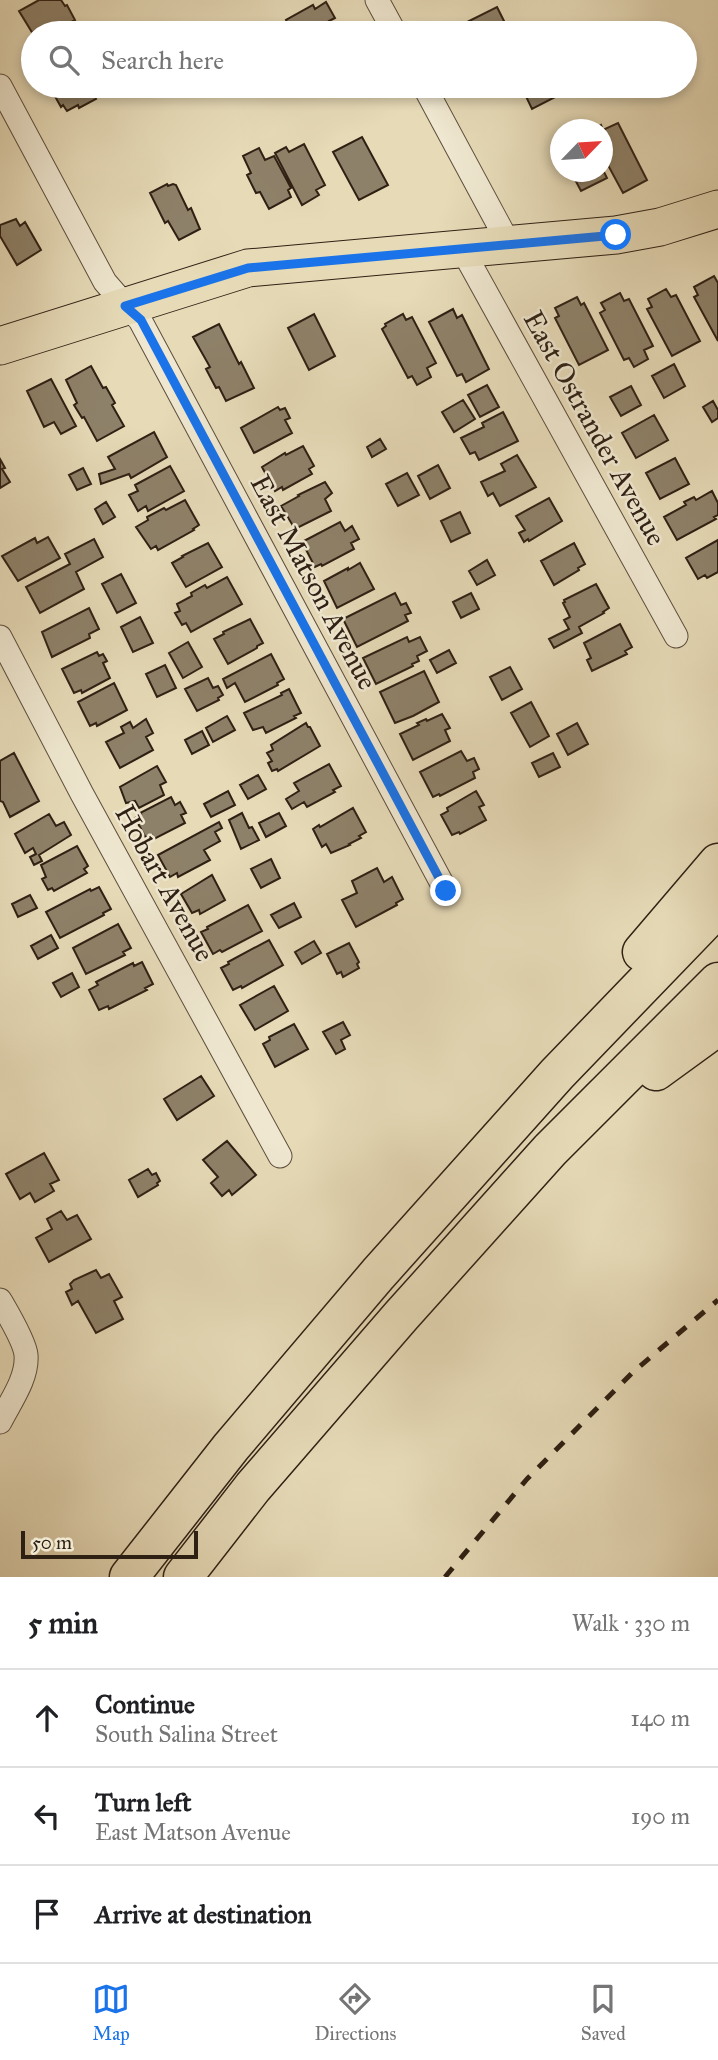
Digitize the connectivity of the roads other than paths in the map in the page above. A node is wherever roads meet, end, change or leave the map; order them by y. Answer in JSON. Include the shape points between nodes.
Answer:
{"nodes":[{"id":1,"x":377,"y":0,"type":"edge"},
{"id":2,"x":388,"y":21,"type":"edge"},
{"id":3,"x":0,"y":86,"type":"edge"},
{"id":4,"x":430,"y":98,"type":"edge"},
{"id":5,"x":718,"y":209,"type":"edge"},
{"id":6,"x":509,"y":244,"type":"junction"},
{"id":7,"x":462,"y":249,"type":"junction"},
{"id":8,"x":125,"y":306,"type":"junction"},
{"id":9,"x":0,"y":346,"type":"edge"},
{"id":10,"x":676,"y":636,"type":"dead end"},
{"id":11,"x":0,"y":637,"type":"edge"},
{"id":12,"x":718,"y":863,"type":"edge"},
{"id":13,"x":446,"y":891,"type":"dead end"},
{"id":14,"x":718,"y":907,"type":"edge"},
{"id":15,"x":718,"y":982,"type":"edge"},
{"id":16,"x":718,"y":1026,"type":"edge"},
{"id":17,"x":557,"y":1074,"type":"junction"},
{"id":18,"x":550,"y":1150,"type":"junction"},
{"id":19,"x":280,"y":1156,"type":"dead end"},
{"id":20,"x":0,"y":1300,"type":"edge"},
{"id":21,"x":0,"y":1422,"type":"edge"},
{"id":22,"x":129,"y":1577,"type":"edge"},
{"id":23,"x":183,"y":1577,"type":"edge"}],
"edges":[{"from":1,"to":2,"type":"street"},
{"from":3,"to":8,"type":"street","name":"East Matson Avenue","via":[[105,282]]},
{"from":4,"to":6,"type":"street"},
{"from":5,"to":6,"type":"main road","via":[[616,235]]},
{"from":6,"to":7,"type":"main road"},
{"from":7,"to":8,"type":"main road","via":[[248,268]]},
{"from":7,"to":10,"type":"street","name":"East Ostrander Avenue"},
{"from":8,"to":9,"type":"main road"},
{"from":8,"to":13,"type":"street","name":"East Matson Avenue","via":[[141,320]]},
{"from":11,"to":19,"type":"street","name":"Hobart Avenue"},
{"from":12,"to":17,"type":"highway","via":[[632,963]]},
{"from":14,"to":17,"type":"highway"},
{"from":15,"to":18,"type":"highway"},
{"from":16,"to":18,"type":"highway"},
{"from":17,"to":22,"type":"highway","via":[[240,1436]]},
{"from":18,"to":23,"type":"highway","via":[[253,1487]]},
{"from":20,"to":21,"type":"street","via":[[26,1354],[22,1376]]}]}
